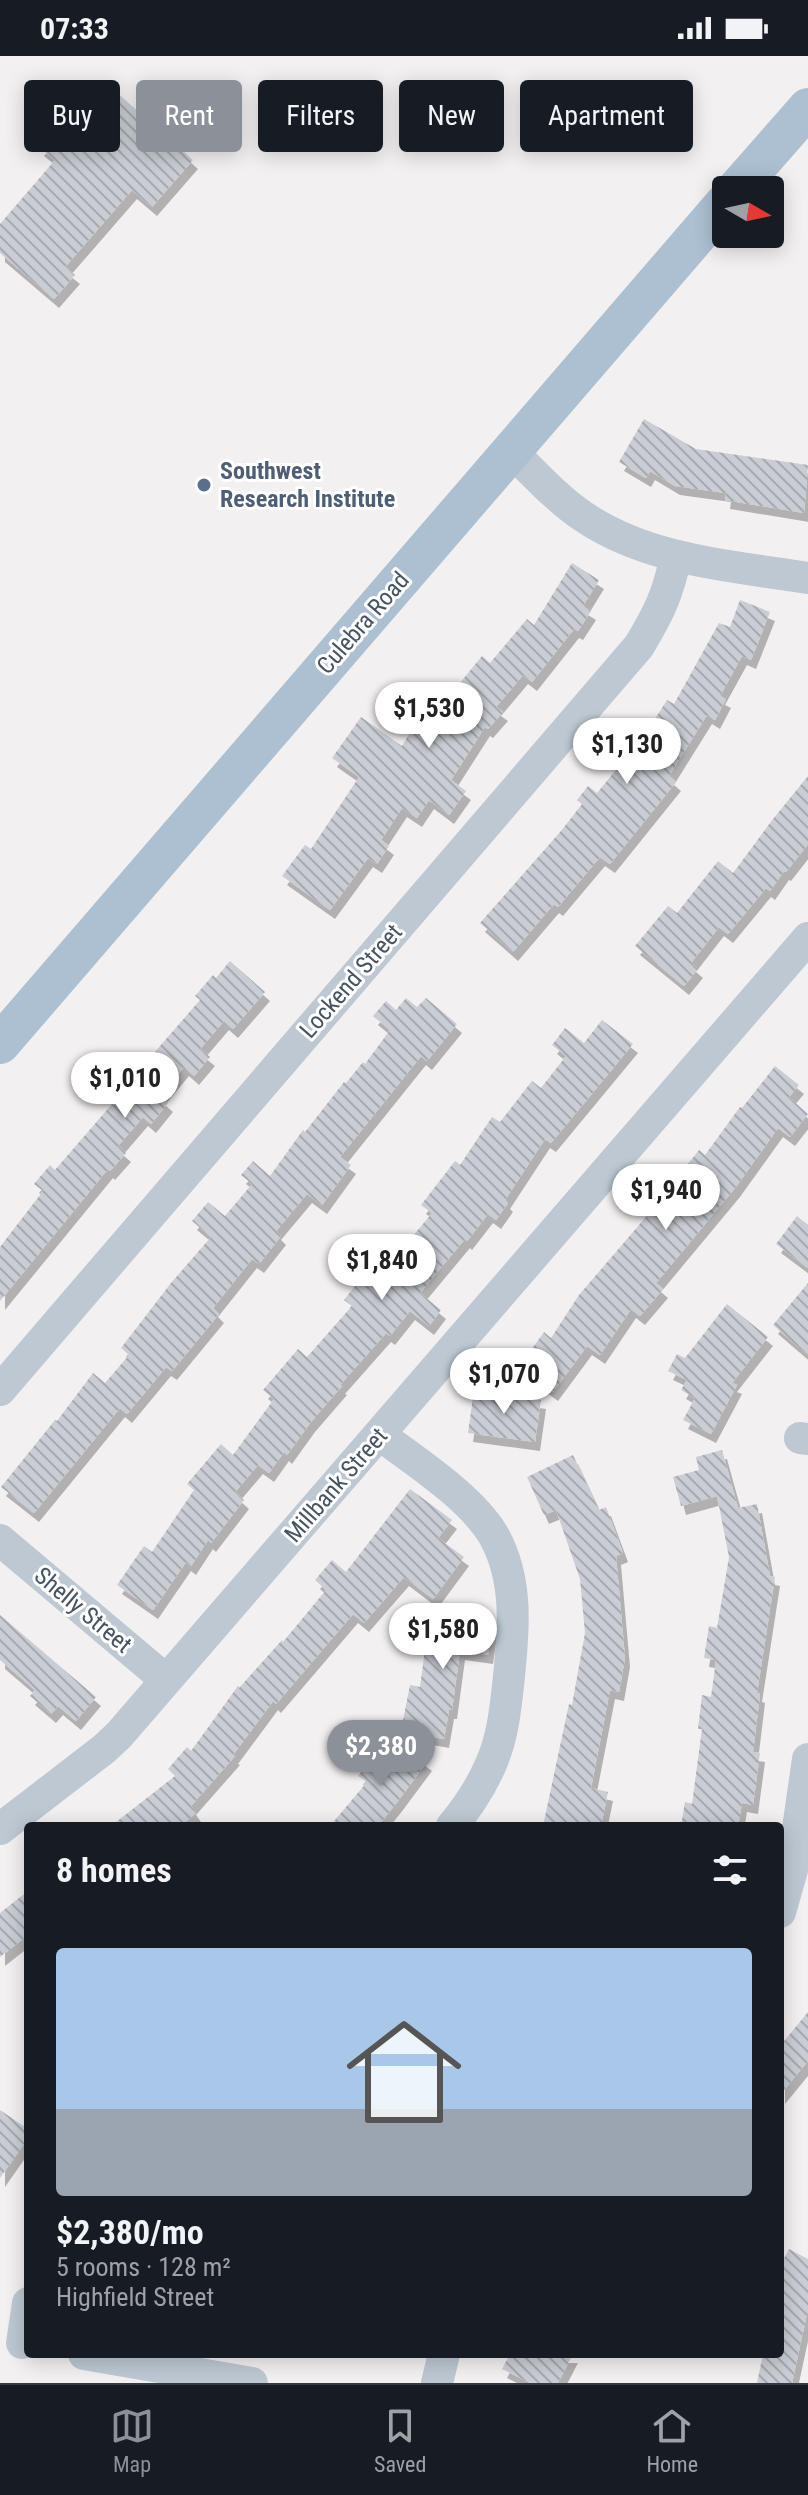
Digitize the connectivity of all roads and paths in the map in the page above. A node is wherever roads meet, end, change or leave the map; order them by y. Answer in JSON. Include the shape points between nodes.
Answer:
{"nodes":[{"id":1,"x":808,"y":108,"type":"edge"},
{"id":2,"x":748,"y":176,"type":"edge"},
{"id":3,"x":712,"y":218,"type":"edge"},
{"id":4,"x":511,"y":451,"type":"junction"},
{"id":5,"x":676,"y":556,"type":"junction"},
{"id":6,"x":808,"y":578,"type":"edge"},
{"id":7,"x":808,"y":938,"type":"edge"},
{"id":8,"x":0,"y":1044,"type":"edge"},
{"id":9,"x":0,"y":1390,"type":"edge"},
{"id":10,"x":380,"y":1435,"type":"junction"},
{"id":11,"x":0,"y":1540,"type":"edge"},
{"id":12,"x":166,"y":1680,"type":"junction"},
{"id":13,"x":808,"y":1759,"type":"edge"},
{"id":14,"x":455,"y":1822,"type":"edge"},
{"id":15,"x":0,"y":1829,"type":"edge"},
{"id":16,"x":784,"y":1898,"type":"edge"},
{"id":17,"x":24,"y":2317,"type":"edge"},
{"id":18,"x":17,"y":2342,"type":"edge"},
{"id":19,"x":107,"y":2358,"type":"edge"},
{"id":20,"x":443,"y":2358,"type":"edge"},
{"id":21,"x":252,"y":2383,"type":"edge"},
{"id":22,"x":437,"y":2383,"type":"edge"}],
"edges":[{"from":1,"to":2,"type":"main road"},
{"from":3,"to":4,"type":"main road","name":"Culebra Road"},
{"from":4,"to":5,"type":"street","via":[[585,517]]},
{"from":4,"to":8,"type":"main road","name":"Culebra Road"},
{"from":5,"to":6,"type":"street"},
{"from":5,"to":9,"type":"street","name":"Lockend Street","via":[[661,611],[639,646]]},
{"from":7,"to":10,"type":"street","name":"Millbank Street"},
{"from":10,"to":12,"type":"street","name":"Millbank Street"},
{"from":10,"to":14,"type":"street","via":[[460,1496],[493,1536],[512,1591],[514,1626],[499,1744]]},
{"from":11,"to":12,"type":"street","name":"Shelly Street"},
{"from":12,"to":15,"type":"street","name":"Millbank Street","via":[[104,1749]]},
{"from":13,"to":16,"type":"street"},
{"from":17,"to":18,"type":"street"},
{"from":19,"to":21,"type":"street"},
{"from":20,"to":22,"type":"street"}]}
